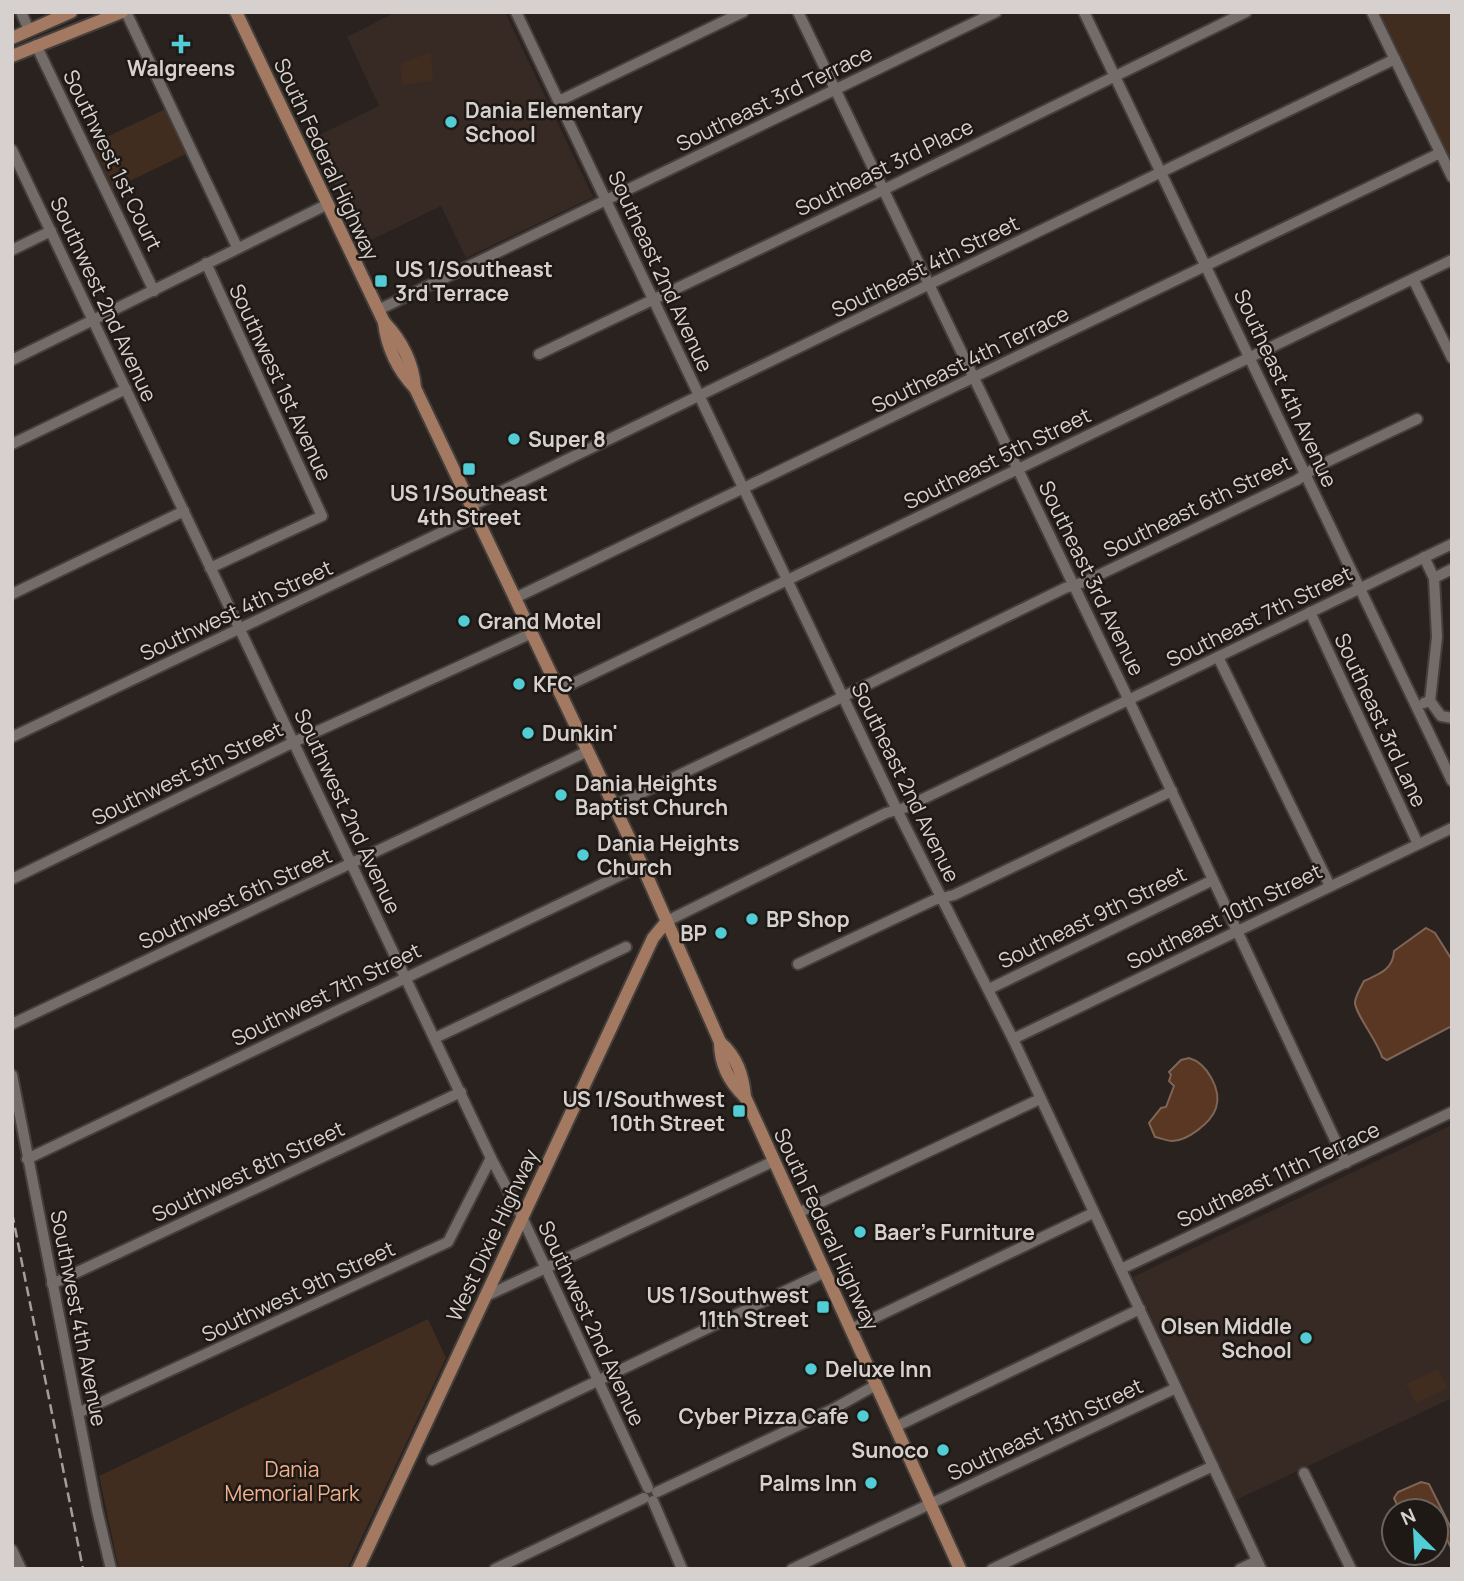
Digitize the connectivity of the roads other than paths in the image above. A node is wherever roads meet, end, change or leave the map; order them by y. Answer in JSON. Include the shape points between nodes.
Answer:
{"nodes":[{"id":1,"x":21,"y":12,"type":"edge"},
{"id":2,"x":71,"y":12,"type":"edge"},
{"id":3,"x":124,"y":12,"type":"edge"},
{"id":4,"x":236,"y":12,"type":"edge"},
{"id":5,"x":516,"y":12,"type":"edge"},
{"id":6,"x":743,"y":12,"type":"edge"},
{"id":7,"x":798,"y":12,"type":"edge"},
{"id":8,"x":996,"y":12,"type":"edge"},
{"id":9,"x":1084,"y":12,"type":"edge"},
{"id":10,"x":1246,"y":12,"type":"edge"},
{"id":11,"x":1372,"y":12,"type":"edge"},
{"id":12,"x":29,"y":30,"type":"junction"},
{"id":13,"x":12,"y":38,"type":"edge"},
{"id":14,"x":36,"y":46,"type":"junction"},
{"id":15,"x":12,"y":56,"type":"edge"},
{"id":16,"x":1395,"y":59,"type":"junction"},
{"id":17,"x":1114,"y":76,"type":"junction"},
{"id":18,"x":834,"y":90,"type":"junction"},
{"id":19,"x":559,"y":101,"type":"junction"},
{"id":20,"x":12,"y":150,"type":"edge"},
{"id":21,"x":1440,"y":153,"type":"junction"},
{"id":22,"x":1160,"y":173,"type":"junction"},
{"id":23,"x":1452,"y":177,"type":"edge"},
{"id":24,"x":883,"y":190,"type":"junction"},
{"id":25,"x":606,"y":201,"type":"junction"},
{"id":26,"x":328,"y":205,"type":"junction"},
{"id":27,"x":51,"y":231,"type":"junction"},
{"id":28,"x":237,"y":247,"type":"junction"},
{"id":29,"x":12,"y":250,"type":"edge"},
{"id":30,"x":1452,"y":260,"type":"edge"},
{"id":31,"x":206,"y":263,"type":"junction"},
{"id":32,"x":1207,"y":266,"type":"junction"},
{"id":33,"x":1413,"y":279,"type":"junction"},
{"id":34,"x":930,"y":285,"type":"junction"},
{"id":35,"x":154,"y":291,"type":"junction"},
{"id":36,"x":653,"y":298,"type":"junction"},
{"id":37,"x":381,"y":316,"type":"junction"},
{"id":38,"x":94,"y":321,"type":"junction"},
{"id":39,"x":538,"y":354,"type":"dead end"},
{"id":40,"x":1452,"y":358,"type":"edge"},
{"id":41,"x":1250,"y":359,"type":"junction"},
{"id":42,"x":12,"y":360,"type":"edge"},
{"id":43,"x":975,"y":378,"type":"junction"},
{"id":44,"x":126,"y":389,"type":"junction"},
{"id":45,"x":699,"y":396,"type":"junction"},
{"id":46,"x":1417,"y":419,"type":"dead end"},
{"id":47,"x":12,"y":444,"type":"edge"},
{"id":48,"x":1017,"y":469,"type":"junction"},
{"id":49,"x":1305,"y":474,"type":"junction"},
{"id":50,"x":743,"y":489,"type":"junction"},
{"id":51,"x":184,"y":511,"type":"junction"},
{"id":52,"x":473,"y":511,"type":"junction"},
{"id":53,"x":1452,"y":544,"type":"edge"},
{"id":54,"x":1424,"y":557,"type":"junction"},
{"id":55,"x":210,"y":568,"type":"junction"},
{"id":56,"x":1452,"y":569,"type":"edge"},
{"id":57,"x":1434,"y":578,"type":"junction"},
{"id":58,"x":787,"y":580,"type":"junction"},
{"id":59,"x":1073,"y":586,"type":"junction"},
{"id":60,"x":1360,"y":588,"type":"junction"},
{"id":61,"x":12,"y":594,"type":"edge"},
{"id":62,"x":515,"y":598,"type":"junction"},
{"id":63,"x":1310,"y":612,"type":"junction"},
{"id":64,"x":240,"y":630,"type":"junction"},
{"id":65,"x":531,"y":633,"type":"junction"},
{"id":66,"x":1219,"y":657,"type":"junction"},
{"id":67,"x":559,"y":690,"type":"junction"},
{"id":68,"x":843,"y":696,"type":"junction"},
{"id":69,"x":1129,"y":700,"type":"junction"},
{"id":70,"x":1430,"y":701,"type":"junction"},
{"id":71,"x":1416,"y":707,"type":"junction"},
{"id":72,"x":1452,"y":718,"type":"edge"},
{"id":73,"x":12,"y":737,"type":"edge"},
{"id":74,"x":294,"y":742,"type":"junction"},
{"id":75,"x":587,"y":751,"type":"junction"},
{"id":76,"x":1452,"y":781,"type":"edge"},
{"id":77,"x":1171,"y":791,"type":"junction"},
{"id":78,"x":614,"y":806,"type":"junction"},
{"id":79,"x":897,"y":810,"type":"junction"},
{"id":80,"x":1452,"y":828,"type":"edge"},
{"id":81,"x":1418,"y":844,"type":"junction"},
{"id":82,"x":351,"y":864,"type":"junction"},
{"id":83,"x":642,"y":864,"type":"junction"},
{"id":84,"x":12,"y":879,"type":"edge"},
{"id":85,"x":1213,"y":880,"type":"junction"},
{"id":86,"x":1330,"y":886,"type":"junction"},
{"id":87,"x":942,"y":898,"type":"junction"},
{"id":88,"x":667,"y":921,"type":"junction"},
{"id":89,"x":1237,"y":931,"type":"junction"},
{"id":90,"x":626,"y":948,"type":"dead end"},
{"id":91,"x":798,"y":964,"type":"dead end"},
{"id":92,"x":406,"y":978,"type":"junction"},
{"id":93,"x":989,"y":989,"type":"junction"},
{"id":94,"x":12,"y":1024,"type":"edge"},
{"id":95,"x":435,"y":1038,"type":"junction"},
{"id":96,"x":1013,"y":1040,"type":"junction"},
{"id":97,"x":12,"y":1075,"type":"edge"},
{"id":98,"x":461,"y":1092,"type":"junction"},
{"id":99,"x":1040,"y":1099,"type":"junction"},
{"id":100,"x":1452,"y":1112,"type":"edge"},
{"id":101,"x":27,"y":1158,"type":"junction"},
{"id":102,"x":491,"y":1158,"type":"junction"},
{"id":103,"x":774,"y":1161,"type":"junction"},
{"id":104,"x":1346,"y":1163,"type":"junction"},
{"id":105,"x":798,"y":1213,"type":"junction"},
{"id":106,"x":1093,"y":1213,"type":"junction"},
{"id":107,"x":522,"y":1217,"type":"junction"},
{"id":108,"x":546,"y":1269,"type":"junction"},
{"id":109,"x":1121,"y":1269,"type":"junction"},
{"id":110,"x":825,"y":1272,"type":"junction"},
{"id":111,"x":52,"y":1284,"type":"junction"},
{"id":112,"x":484,"y":1297,"type":"junction"},
{"id":113,"x":1140,"y":1309,"type":"junction"},
{"id":114,"x":851,"y":1329,"type":"junction"},
{"id":115,"x":597,"y":1381,"type":"junction"},
{"id":116,"x":876,"y":1385,"type":"junction"},
{"id":117,"x":1176,"y":1388,"type":"junction"},
{"id":118,"x":78,"y":1413,"type":"junction"},
{"id":119,"x":895,"y":1427,"type":"junction"},
{"id":120,"x":432,"y":1460,"type":"dead end"},
{"id":121,"x":1213,"y":1466,"type":"junction"},
{"id":122,"x":1304,"y":1473,"type":"dead end"},
{"id":123,"x":650,"y":1495,"type":"junction"},
{"id":124,"x":931,"y":1504,"type":"junction"},
{"id":125,"x":12,"y":1550,"type":"edge"},
{"id":126,"x":1259,"y":1565,"type":"edge"},
{"id":127,"x":18,"y":1567,"type":"edge"},
{"id":128,"x":111,"y":1569,"type":"edge"},
{"id":129,"x":358,"y":1569,"type":"edge"},
{"id":130,"x":495,"y":1569,"type":"edge"},
{"id":131,"x":682,"y":1569,"type":"edge"},
{"id":132,"x":792,"y":1569,"type":"edge"},
{"id":133,"x":960,"y":1569,"type":"edge"},
{"id":134,"x":992,"y":1569,"type":"edge"},
{"id":135,"x":1240,"y":1569,"type":"edge"},
{"id":136,"x":1351,"y":1569,"type":"edge"}],
"edges":[{"from":1,"to":12,"type":"street"},
{"from":2,"to":12,"type":"main road"},
{"from":3,"to":14,"type":"main road"},
{"from":3,"to":28,"type":"street"},
{"from":4,"to":26,"type":"main road","name":"South Federal Highway"},
{"from":5,"to":19,"type":"street","name":"Southeast 2nd Avenue"},
{"from":6,"to":19,"type":"street"},
{"from":7,"to":18,"type":"street","name":"Southeast 3rd Avenue"},
{"from":8,"to":18,"type":"street","name":"Southeast 3rd Terrace"},
{"from":9,"to":17,"type":"street","name":"Southeast 4th Avenue"},
{"from":10,"to":17,"type":"street","name":"Southeast 3rd Place"},
{"from":11,"to":16,"type":"street"},
{"from":12,"to":13,"type":"main road"},
{"from":14,"to":15,"type":"main road"},
{"from":14,"to":35,"type":"street","name":"Southwest 1st Court"},
{"from":16,"to":21,"type":"street"},
{"from":16,"to":22,"type":"street","name":"Southeast 4th Street"},
{"from":17,"to":22,"type":"street","name":"Southeast 4th Avenue"},
{"from":17,"to":24,"type":"street","name":"Southeast 3rd Place"},
{"from":18,"to":24,"type":"street","name":"Southeast 3rd Avenue"},
{"from":18,"to":25,"type":"street","name":"Southeast 3rd Terrace"},
{"from":19,"to":25,"type":"street","name":"Southeast 2nd Avenue"},
{"from":20,"to":27,"type":"street","name":"Southwest 2nd Avenue"},
{"from":21,"to":23,"type":"street"},
{"from":21,"to":32,"type":"street","name":"Southeast 4th Terrace"},
{"from":22,"to":32,"type":"street","name":"Southeast 4th Avenue"},
{"from":22,"to":34,"type":"street","name":"Southeast 4th Street"},
{"from":24,"to":34,"type":"street","name":"Southeast 3rd Avenue"},
{"from":24,"to":36,"type":"street","name":"Southeast 3rd Place"},
{"from":25,"to":36,"type":"street","name":"Southeast 2nd Avenue"},
{"from":25,"to":37,"type":"street","name":"Southeast 3rd Terrace"},
{"from":26,"to":28,"type":"street"},
{"from":26,"to":37,"type":"main road","name":"South Federal Highway"},
{"from":27,"to":29,"type":"street"},
{"from":27,"to":38,"type":"street","name":"Southwest 2nd Avenue"},
{"from":28,"to":31,"type":"street"},
{"from":30,"to":33,"type":"street","name":"Southeast 5th Street"},
{"from":31,"to":35,"type":"street"},
{"from":31,"to":55,"type":"street","name":"Southwest 1st Avenue","via":[[322,516]]},
{"from":32,"to":41,"type":"street","name":"Southeast 4th Avenue"},
{"from":32,"to":43,"type":"street","name":"Southeast 4th Terrace"},
{"from":33,"to":40,"type":"street"},
{"from":33,"to":41,"type":"street","name":"Southeast 5th Street"},
{"from":34,"to":43,"type":"street","name":"Southeast 3rd Avenue"},
{"from":34,"to":45,"type":"street","name":"Southeast 4th Street"},
{"from":35,"to":38,"type":"street"},
{"from":36,"to":39,"type":"street","name":"Southeast 3rd Place"},
{"from":36,"to":45,"type":"street","name":"Southeast 2nd Avenue"},
{"from":37,"to":52,"type":"main road","name":"South Federal Highway","via":[[397,335],[414,369],[415,388]]},
{"from":38,"to":42,"type":"street"},
{"from":38,"to":44,"type":"street","name":"Southwest 2nd Avenue"},
{"from":41,"to":48,"type":"street","name":"Southeast 5th Street"},
{"from":41,"to":49,"type":"street","name":"Southeast 4th Avenue"},
{"from":43,"to":48,"type":"street","name":"Southeast 3rd Avenue"},
{"from":43,"to":50,"type":"street","name":"Southeast 4th Terrace"},
{"from":44,"to":47,"type":"street"},
{"from":44,"to":51,"type":"street","name":"Southwest 2nd Avenue"},
{"from":45,"to":50,"type":"street","name":"Southeast 2nd Avenue"},
{"from":45,"to":52,"type":"street","name":"Southeast 4th Street"},
{"from":46,"to":49,"type":"street","name":"Southeast 6th Street"},
{"from":48,"to":58,"type":"street","name":"Southeast 5th Street"},
{"from":48,"to":59,"type":"street","name":"Southeast 3rd Avenue"},
{"from":49,"to":59,"type":"street","name":"Southeast 6th Street"},
{"from":49,"to":60,"type":"street","name":"Southeast 4th Avenue"},
{"from":50,"to":58,"type":"street","name":"Southeast 2nd Avenue"},
{"from":50,"to":62,"type":"street","name":"Southeast 4th Terrace"},
{"from":51,"to":55,"type":"street","name":"Southwest 2nd Avenue"},
{"from":51,"to":61,"type":"street"},
{"from":52,"to":62,"type":"main road","name":"South Federal Highway"},
{"from":52,"to":64,"type":"street","name":"Southwest 4th Street"},
{"from":53,"to":54,"type":"street","name":"Southeast 7th Street"},
{"from":54,"to":57,"type":"street"},
{"from":54,"to":60,"type":"street","name":"Southeast 7th Street"},
{"from":55,"to":64,"type":"street","name":"Southwest 2nd Avenue"},
{"from":56,"to":57,"type":"street"},
{"from":57,"to":70,"type":"street","via":[[1437,637]]},
{"from":58,"to":67,"type":"street","name":"Southeast 5th Street"},
{"from":58,"to":68,"type":"street","name":"Southeast 2nd Avenue"},
{"from":59,"to":68,"type":"street","name":"Southeast 6th Street"},
{"from":59,"to":69,"type":"street","name":"Southeast 3rd Avenue"},
{"from":60,"to":63,"type":"street","name":"Southeast 7th Street"},
{"from":60,"to":71,"type":"street","name":"Southeast 4th Avenue"},
{"from":62,"to":65,"type":"main road","name":"South Federal Highway"},
{"from":63,"to":66,"type":"street","name":"Southeast 7th Street"},
{"from":63,"to":81,"type":"street","name":"Southeast 3rd Lane"},
{"from":64,"to":73,"type":"street","name":"Southwest 4th Street"},
{"from":64,"to":74,"type":"street","name":"Southwest 2nd Avenue"},
{"from":65,"to":67,"type":"main road","name":"South Federal Highway"},
{"from":65,"to":74,"type":"street","name":"Southwest 5th Street"},
{"from":66,"to":69,"type":"street","name":"Southeast 7th Street"},
{"from":66,"to":86,"type":"street"},
{"from":67,"to":75,"type":"main road","name":"South Federal Highway"},
{"from":68,"to":78,"type":"street","name":"Southeast 6th Street"},
{"from":68,"to":79,"type":"street","name":"Southeast 2nd Avenue"},
{"from":69,"to":77,"type":"street","name":"Southeast 3rd Avenue"},
{"from":69,"to":79,"type":"street","name":"Southeast 7th Street"},
{"from":70,"to":71,"type":"street"},
{"from":70,"to":72,"type":"street","via":[[1441,716]]},
{"from":71,"to":76,"type":"street","name":"Southeast 4th Avenue"},
{"from":74,"to":82,"type":"street","name":"Southwest 2nd Avenue"},
{"from":74,"to":84,"type":"street","name":"Southwest 5th Street"},
{"from":75,"to":78,"type":"main road","name":"South Federal Highway"},
{"from":75,"to":82,"type":"street","name":"Southwest 6th Street"},
{"from":77,"to":85,"type":"street","name":"Southeast 3rd Avenue"},
{"from":77,"to":87,"type":"street"},
{"from":78,"to":83,"type":"main road","name":"South Federal Highway"},
{"from":79,"to":87,"type":"street","name":"Southeast 2nd Avenue"},
{"from":79,"to":88,"type":"street","name":"Southeast 7th Street"},
{"from":80,"to":81,"type":"street","name":"Southeast 10th Street"},
{"from":81,"to":86,"type":"street","name":"Southeast 10th Street"},
{"from":82,"to":92,"type":"street","name":"Southwest 2nd Avenue"},
{"from":82,"to":94,"type":"street","name":"Southwest 6th Street"},
{"from":83,"to":88,"type":"main road","name":"South Federal Highway"},
{"from":83,"to":92,"type":"street","name":"Southwest 7th Street"},
{"from":85,"to":89,"type":"street","name":"Southeast 3rd Avenue"},
{"from":85,"to":93,"type":"street","name":"Southeast 9th Street"},
{"from":86,"to":89,"type":"street","name":"Southeast 10th Street"},
{"from":87,"to":91,"type":"street"},
{"from":87,"to":93,"type":"street","name":"Southeast 2nd Avenue"},
{"from":88,"to":103,"type":"main road","name":"South Federal Highway","via":[[720,1042],[720,1058],[733,1086],[745,1097]]},
{"from":88,"to":107,"type":"main road","name":"West Dixie Highway","via":[[653,938]]},
{"from":89,"to":96,"type":"street","name":"Southeast 10th Street"},
{"from":89,"to":104,"type":"street","name":"Southeast 3rd Avenue"},
{"from":90,"to":95,"type":"street"},
{"from":92,"to":95,"type":"street","name":"Southwest 2nd Avenue"},
{"from":92,"to":101,"type":"street","name":"Southwest 7th Street"},
{"from":93,"to":96,"type":"street","name":"Southeast 2nd Avenue"},
{"from":95,"to":98,"type":"street","name":"Southwest 2nd Avenue"},
{"from":96,"to":99,"type":"street","name":"Southeast 2nd Avenue"},
{"from":97,"to":101,"type":"street","name":"Southwest 4th Avenue"},
{"from":98,"to":102,"type":"street","name":"Southwest 2nd Avenue"},
{"from":98,"to":111,"type":"street","name":"Southwest 8th Street"},
{"from":99,"to":105,"type":"street"},
{"from":99,"to":106,"type":"street","name":"Southeast 2nd Avenue"},
{"from":100,"to":104,"type":"street","name":"Southeast 11th Terrace"},
{"from":101,"to":111,"type":"street","name":"Southwest 4th Avenue"},
{"from":102,"to":107,"type":"street","name":"Southwest 2nd Avenue"},
{"from":102,"to":118,"type":"street","name":"Southwest 9th Street","via":[[448,1242]]},
{"from":103,"to":105,"type":"main road","name":"South Federal Highway"},
{"from":103,"to":108,"type":"street"},
{"from":104,"to":109,"type":"street","name":"Southeast 11th Terrace"},
{"from":105,"to":110,"type":"main road","name":"South Federal Highway"},
{"from":106,"to":109,"type":"street","name":"Southeast 2nd Avenue"},
{"from":106,"to":114,"type":"street"},
{"from":107,"to":108,"type":"street","name":"Southwest 2nd Avenue"},
{"from":107,"to":112,"type":"main road","name":"West Dixie Highway"},
{"from":108,"to":112,"type":"street"},
{"from":108,"to":115,"type":"street","name":"Southwest 2nd Avenue"},
{"from":109,"to":113,"type":"street","name":"Southeast 2nd Avenue"},
{"from":110,"to":114,"type":"main road","name":"South Federal Highway"},
{"from":110,"to":115,"type":"street"},
{"from":111,"to":118,"type":"street","name":"Southwest 4th Avenue"},
{"from":112,"to":129,"type":"main road","name":"West Dixie Highway"},
{"from":113,"to":117,"type":"street","name":"Southeast 2nd Avenue"},
{"from":113,"to":119,"type":"street"},
{"from":114,"to":116,"type":"main road","name":"South Federal Highway"},
{"from":115,"to":120,"type":"street"},
{"from":115,"to":123,"type":"street","name":"Southwest 2nd Avenue"},
{"from":116,"to":119,"type":"main road","name":"South Federal Highway"},
{"from":116,"to":123,"type":"street"},
{"from":117,"to":121,"type":"street","name":"Southeast 2nd Avenue"},
{"from":117,"to":124,"type":"street","name":"Southeast 13th Street"},
{"from":118,"to":128,"type":"street","name":"Southwest 4th Avenue"},
{"from":119,"to":124,"type":"main road","name":"South Federal Highway"},
{"from":121,"to":126,"type":"street","name":"Southeast 2nd Avenue"},
{"from":121,"to":134,"type":"street"},
{"from":122,"to":136,"type":"street"},
{"from":123,"to":130,"type":"street"},
{"from":123,"to":131,"type":"street","name":"Southwest 2nd Avenue"},
{"from":124,"to":132,"type":"street","name":"Southeast 13th Street"},
{"from":124,"to":133,"type":"main road","name":"South Federal Highway"},
{"from":125,"to":127,"type":"street"},
{"from":126,"to":135,"type":"street"}]}
